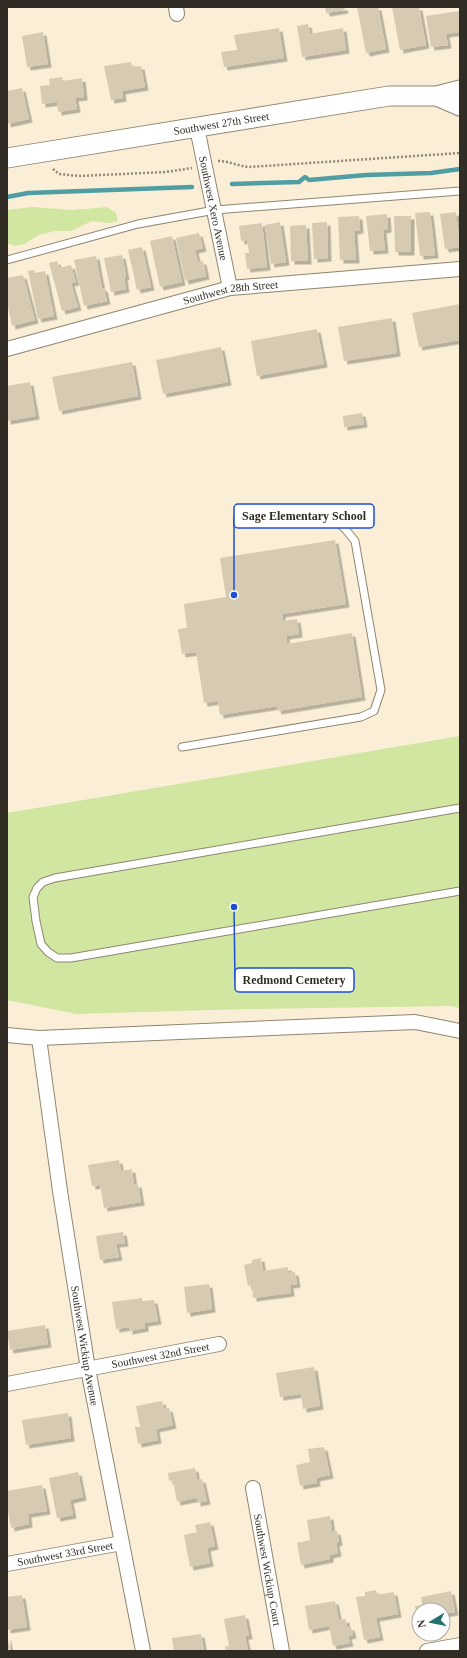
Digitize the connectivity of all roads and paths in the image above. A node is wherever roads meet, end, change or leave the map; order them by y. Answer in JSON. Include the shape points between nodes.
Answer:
{"nodes":[{"id":1,"x":460,"y":90,"type":"edge"},
{"id":2,"x":437,"y":96,"type":"junction"},
{"id":3,"x":460,"y":106,"type":"edge"},
{"id":4,"x":197,"y":128,"type":"junction"},
{"id":5,"x":460,"y":153,"type":"edge"},
{"id":6,"x":7,"y":158,"type":"edge"},
{"id":7,"x":205,"y":165,"type":"junction"},
{"id":8,"x":53,"y":168,"type":"dead end"},
{"id":9,"x":460,"y":191,"type":"edge"},
{"id":10,"x":215,"y":210,"type":"junction"},
{"id":11,"x":7,"y":260,"type":"edge"},
{"id":12,"x":460,"y":269,"type":"edge"},
{"id":13,"x":230,"y":288,"type":"junction"},
{"id":14,"x":7,"y":348,"type":"edge"},
{"id":15,"x":331,"y":516,"type":"dead end"},
{"id":16,"x":182,"y":747,"type":"dead end"},
{"id":17,"x":460,"y":808,"type":"edge"},
{"id":18,"x":460,"y":891,"type":"edge"},
{"id":19,"x":460,"y":1031,"type":"edge"},
{"id":20,"x":7,"y":1035,"type":"edge"},
{"id":21,"x":39,"y":1038,"type":"junction"},
{"id":22,"x":219,"y":1344,"type":"dead end"},
{"id":23,"x":88,"y":1368,"type":"junction"},
{"id":24,"x":7,"y":1384,"type":"edge"},
{"id":25,"x":253,"y":1488,"type":"dead end"},
{"id":26,"x":122,"y":1543,"type":"junction"},
{"id":27,"x":7,"y":1564,"type":"edge"},
{"id":28,"x":460,"y":1645,"type":"edge"},
{"id":29,"x":143,"y":1651,"type":"edge"},
{"id":30,"x":282,"y":1651,"type":"edge"},
{"id":31,"x":427,"y":1651,"type":"edge"}],
"edges":[{"from":1,"to":2,"type":"main road","name":"Southwest 27th Street"},
{"from":2,"to":3,"type":"main road","name":"Southwest 27th Street"},
{"from":2,"to":4,"type":"main road","name":"Southwest 27th Street","via":[[389,96]]},
{"from":4,"to":6,"type":"main road","name":"Southwest 27th Street"},
{"from":4,"to":7,"type":"street","name":"Southwest Xero Avenue"},
{"from":5,"to":7,"type":"path","via":[[249,167],[219,160]]},
{"from":7,"to":8,"type":"path","via":[[177,171],[79,176],[59,174]]},
{"from":7,"to":10,"type":"street","name":"Southwest Xero Avenue"},
{"from":9,"to":10,"type":"lane"},
{"from":10,"to":11,"type":"lane","via":[[138,224]]},
{"from":10,"to":13,"type":"street","name":"Southwest Xero Avenue"},
{"from":12,"to":13,"type":"street","name":"Southwest 28th Street"},
{"from":13,"to":14,"type":"street","name":"Southwest 28th Street"},
{"from":15,"to":16,"type":"lane","via":[[355,542],[380,690],[374,711],[362,717]]},
{"from":17,"to":18,"type":"lane","via":[[56,878],[43,882],[33,897],[41,944],[57,958],[71,958]]},
{"from":19,"to":21,"type":"street","via":[[415,1022]]},
{"from":20,"to":21,"type":"street"},
{"from":21,"to":23,"type":"street","name":"Southwest Wickiup Avenue"},
{"from":22,"to":23,"type":"street","name":"Southwest 32nd Street"},
{"from":23,"to":24,"type":"street","name":"Southwest 32nd Street"},
{"from":23,"to":26,"type":"street","name":"Southwest Wickiup Avenue"},
{"from":25,"to":30,"type":"street","name":"Southwest Wickiup Court"},
{"from":26,"to":27,"type":"street","name":"Southwest 33rd Street"},
{"from":26,"to":29,"type":"street","name":"Southwest Wickiup Avenue"},
{"from":28,"to":31,"type":"street"}]}
